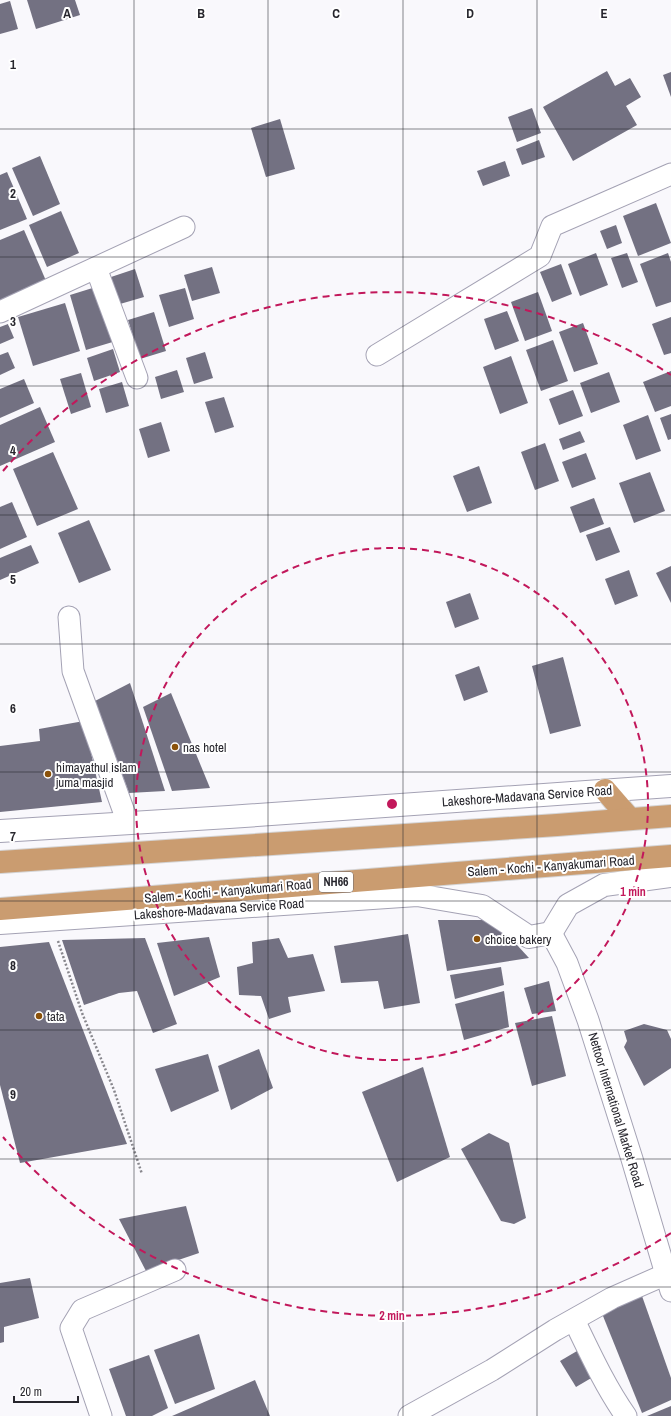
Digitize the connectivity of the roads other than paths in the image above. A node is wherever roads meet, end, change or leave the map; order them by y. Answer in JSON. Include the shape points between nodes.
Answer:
{"nodes":[{"id":1,"x":671,"y":174,"type":"edge"},
{"id":2,"x":184,"y":227,"type":"dead end"},
{"id":3,"x":96,"y":268,"type":"junction"},
{"id":4,"x":0,"y":312,"type":"edge"},
{"id":5,"x":377,"y":355,"type":"dead end"},
{"id":6,"x":137,"y":378,"type":"dead end"},
{"id":7,"x":69,"y":618,"type":"dead end"},
{"id":8,"x":671,"y":786,"type":"edge"},
{"id":9,"x":606,"y":790,"type":"junction"},
{"id":10,"x":671,"y":816,"type":"edge"},
{"id":11,"x":630,"y":819,"type":"junction"},
{"id":12,"x":128,"y":823,"type":"junction"},
{"id":13,"x":0,"y":831,"type":"edge"},
{"id":14,"x":671,"y":856,"type":"edge"},
{"id":15,"x":0,"y":862,"type":"edge"},
{"id":16,"x":671,"y":876,"type":"edge"},
{"id":17,"x":0,"y":909,"type":"edge"},
{"id":18,"x":0,"y":923,"type":"edge"},
{"id":19,"x":551,"y":933,"type":"junction"},
{"id":20,"x":175,"y":1270,"type":"dead end"},
{"id":21,"x":669,"y":1279,"type":"edge"},
{"id":22,"x":574,"y":1320,"type":"junction"},
{"id":23,"x":101,"y":1416,"type":"edge"},
{"id":24,"x":409,"y":1416,"type":"edge"},
{"id":25,"x":626,"y":1416,"type":"edge"}],
"edges":[{"from":1,"to":5,"type":"street","via":[[552,226],[540,256]]},
{"from":2,"to":3,"type":"street"},
{"from":3,"to":4,"type":"street"},
{"from":3,"to":6,"type":"street"},
{"from":7,"to":12,"type":"street","via":[[73,671]]},
{"from":8,"to":9,"type":"street","name":"Lakeshore-Madavana Service Road"},
{"from":9,"to":11,"type":"highway"},
{"from":9,"to":12,"type":"street","name":"Lakeshore-Madavana Service Road"},
{"from":10,"to":11,"type":"highway"},
{"from":11,"to":15,"type":"highway"},
{"from":12,"to":13,"type":"street","name":"Lakeshore-Madavana Service Road"},
{"from":14,"to":17,"type":"highway","name":"Salem - Kochi - Kanyakumari Road","number":"NH66"},
{"from":16,"to":19,"type":"street","via":[[604,885],[568,904]]},
{"from":18,"to":19,"type":"street","name":"Lakeshore-Madavana Service Road","via":[[417,895],[482,906],[529,937]]},
{"from":19,"to":21,"type":"street","name":"Nettoor International Market Road","via":[[567,963],[588,1020]]},
{"from":20,"to":23,"type":"street","via":[[82,1310],[71,1328]]},
{"from":21,"to":22,"type":"street","via":[[612,1298]]},
{"from":22,"to":24,"type":"street"},
{"from":22,"to":25,"type":"street","via":[[601,1375]]}]}
